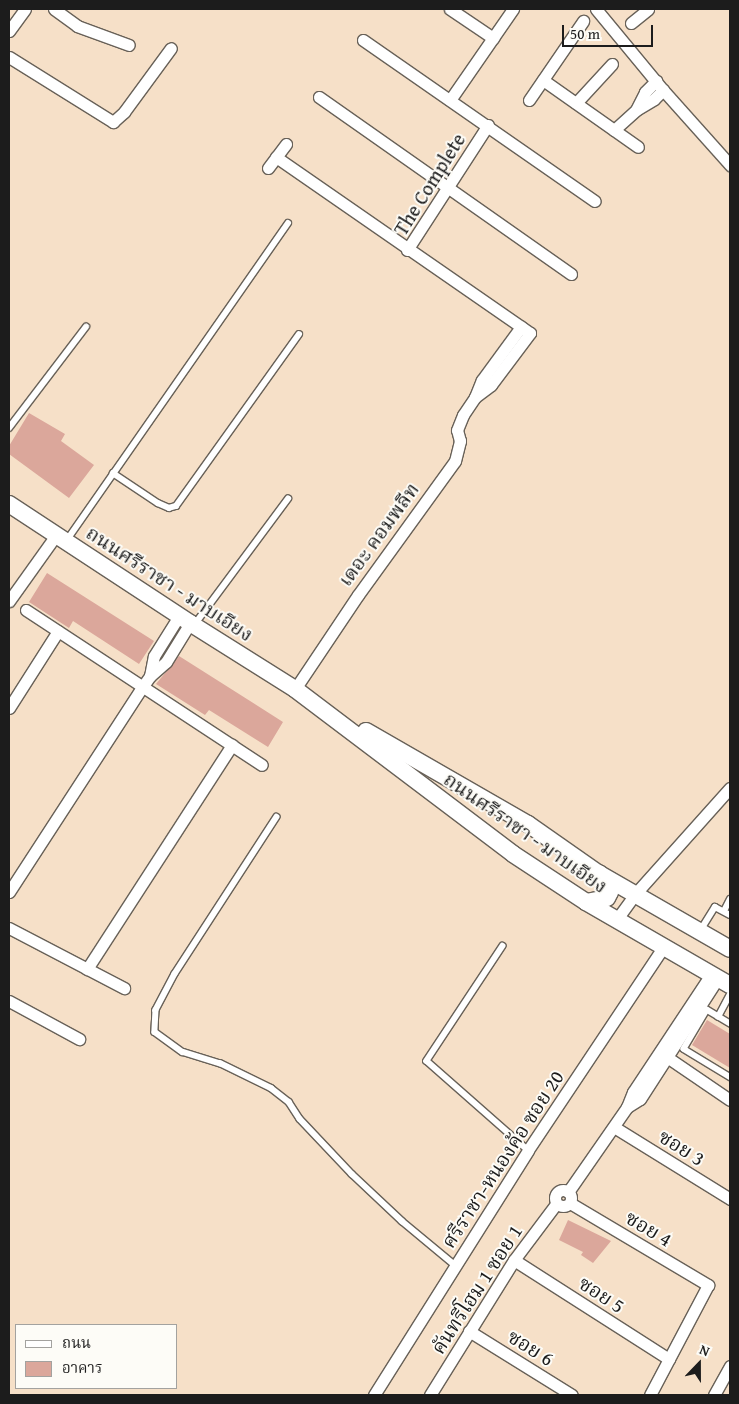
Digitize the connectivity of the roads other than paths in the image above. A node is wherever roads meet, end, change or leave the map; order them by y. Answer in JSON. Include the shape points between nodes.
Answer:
{"nodes":[{"id":1,"x":25,"y":9,"type":"edge"},
{"id":2,"x":54,"y":9,"type":"edge"},
{"id":3,"x":450,"y":9,"type":"edge"},
{"id":4,"x":513,"y":9,"type":"edge"},
{"id":5,"x":596,"y":9,"type":"edge"},
{"id":6,"x":648,"y":9,"type":"edge"},
{"id":7,"x":583,"y":21,"type":"dead end"},
{"id":8,"x":631,"y":23,"type":"dead end"},
{"id":9,"x":9,"y":31,"type":"edge"},
{"id":10,"x":493,"y":38,"type":"junction"},
{"id":11,"x":363,"y":40,"type":"dead end"},
{"id":12,"x":129,"y":45,"type":"dead end"},
{"id":13,"x":170,"y":48,"type":"dead end"},
{"id":14,"x":9,"y":57,"type":"edge"},
{"id":15,"x":612,"y":64,"type":"dead end"},
{"id":16,"x":543,"y":80,"type":"junction"},
{"id":17,"x":659,"y":85,"type":"junction"},
{"id":18,"x":319,"y":97,"type":"dead end"},
{"id":19,"x":450,"y":100,"type":"junction"},
{"id":20,"x":529,"y":100,"type":"dead end"},
{"id":21,"x":576,"y":103,"type":"junction"},
{"id":22,"x":488,"y":125,"type":"junction"},
{"id":23,"x":614,"y":130,"type":"junction"},
{"id":24,"x":286,"y":144,"type":"dead end"},
{"id":25,"x":638,"y":147,"type":"dead end"},
{"id":26,"x":276,"y":157,"type":"junction"},
{"id":27,"x":730,"y":165,"type":"edge"},
{"id":28,"x":268,"y":168,"type":"dead end"},
{"id":29,"x":448,"y":188,"type":"junction"},
{"id":30,"x":595,"y":200,"type":"dead end"},
{"id":31,"x":288,"y":223,"type":"dead end"},
{"id":32,"x":407,"y":250,"type":"junction"},
{"id":33,"x":571,"y":274,"type":"dead end"},
{"id":34,"x":86,"y":327,"type":"dead end"},
{"id":35,"x":299,"y":334,"type":"dead end"},
{"id":36,"x":475,"y":397,"type":"joint"},
{"id":37,"x":9,"y":428,"type":"edge"},
{"id":38,"x":113,"y":473,"type":"junction"},
{"id":39,"x":288,"y":499,"type":"dead end"},
{"id":40,"x":9,"y":504,"type":"edge"},
{"id":41,"x":61,"y":538,"type":"junction"},
{"id":42,"x":9,"y":601,"type":"edge"},
{"id":43,"x":26,"y":610,"type":"dead end"},
{"id":44,"x":188,"y":622,"type":"junction"},
{"id":45,"x":58,"y":631,"type":"junction"},
{"id":46,"x":143,"y":686,"type":"junction"},
{"id":47,"x":301,"y":693,"type":"junction"},
{"id":48,"x":9,"y":708,"type":"edge"},
{"id":49,"x":232,"y":745,"type":"junction"},
{"id":50,"x":262,"y":765,"type":"dead end"},
{"id":51,"x":730,"y":788,"type":"edge"},
{"id":52,"x":277,"y":817,"type":"dead end"},
{"id":53,"x":598,"y":873,"type":"junction"},
{"id":54,"x":9,"y":892,"type":"edge"},
{"id":55,"x":636,"y":893,"type":"junction"},
{"id":56,"x":730,"y":899,"type":"edge"},
{"id":57,"x":586,"y":902,"type":"junction"},
{"id":58,"x":724,"y":911,"type":"junction"},
{"id":59,"x":730,"y":915,"type":"edge"},
{"id":60,"x":617,"y":919,"type":"junction"},
{"id":61,"x":9,"y":928,"type":"edge"},
{"id":62,"x":700,"y":931,"type":"junction"},
{"id":63,"x":503,"y":946,"type":"dead end"},
{"id":64,"x":664,"y":946,"type":"junction"},
{"id":65,"x":730,"y":948,"type":"edge"},
{"id":66,"x":87,"y":969,"type":"junction"},
{"id":67,"x":720,"y":979,"type":"edge"},
{"id":68,"x":124,"y":988,"type":"dead end"},
{"id":69,"x":730,"y":994,"type":"edge"},
{"id":70,"x":9,"y":1002,"type":"edge"},
{"id":71,"x":718,"y":1017,"type":"junction"},
{"id":72,"x":730,"y":1024,"type":"edge"},
{"id":73,"x":79,"y":1038,"type":"dead end"},
{"id":74,"x":663,"y":1055,"type":"junction"},
{"id":75,"x":730,"y":1078,"type":"edge"},
{"id":76,"x":730,"y":1100,"type":"edge"},
{"id":77,"x":614,"y":1127,"type":"junction"},
{"id":78,"x":528,"y":1150,"type":"junction"},
{"id":79,"x":569,"y":1197,"type":"junction"},
{"id":80,"x":730,"y":1199,"type":"edge"},
{"id":81,"x":514,"y":1260,"type":"junction"},
{"id":82,"x":455,"y":1265,"type":"junction"},
{"id":83,"x":470,"y":1331,"type":"junction"},
{"id":84,"x":669,"y":1359,"type":"junction"},
{"id":85,"x":730,"y":1366,"type":"edge"},
{"id":86,"x":374,"y":1395,"type":"edge"},
{"id":87,"x":431,"y":1395,"type":"edge"},
{"id":88,"x":572,"y":1395,"type":"edge"},
{"id":89,"x":650,"y":1395,"type":"edge"},
{"id":90,"x":714,"y":1395,"type":"edge"}],
"edges":[{"from":1,"to":9,"type":"street"},
{"from":2,"to":12,"type":"street","via":[[77,26]]},
{"from":3,"to":10,"type":"street"},
{"from":4,"to":10,"type":"street"},
{"from":5,"to":17,"type":"street"},
{"from":6,"to":8,"type":"street"},
{"from":7,"to":16,"type":"street"},
{"from":10,"to":19,"type":"street"},
{"from":11,"to":19,"type":"street"},
{"from":13,"to":14,"type":"street","via":[[124,112],[113,122]]},
{"from":15,"to":21,"type":"street"},
{"from":16,"to":20,"type":"street"},
{"from":16,"to":21,"type":"street"},
{"from":17,"to":23,"type":"street","via":[[654,99]]},
{"from":17,"to":27,"type":"street"},
{"from":18,"to":29,"type":"street"},
{"from":19,"to":22,"type":"street"},
{"from":21,"to":23,"type":"street"},
{"from":22,"to":29,"type":"street","name":"The Complete"},
{"from":22,"to":30,"type":"street"},
{"from":23,"to":25,"type":"street"},
{"from":24,"to":26,"type":"street"},
{"from":26,"to":28,"type":"street"},
{"from":26,"to":32,"type":"street"},
{"from":29,"to":32,"type":"street","name":"The Complete"},
{"from":29,"to":33,"type":"street"},
{"from":31,"to":38,"type":"lane"},
{"from":32,"to":36,"type":"street","name":"The Complete","via":[[525,330],[482,380]]},
{"from":34,"to":37,"type":"lane"},
{"from":35,"to":38,"type":"lane","via":[[176,506],[169,508],[158,503]]},
{"from":36,"to":47,"type":"street","name":"เดอะ คอมพลีท","via":[[457,430],[460,441],[455,461],[358,595]]},
{"from":38,"to":41,"type":"lane"},
{"from":39,"to":44,"type":"lane"},
{"from":40,"to":41,"type":"main road","name":"ถนนศรีราชา - มาบเอียง"},
{"from":41,"to":42,"type":"street"},
{"from":41,"to":44,"type":"main road","name":"ถนนศรีราชา - มาบเอียง"},
{"from":43,"to":45,"type":"street"},
{"from":44,"to":46,"type":"street","via":[[154,656],[150,676]]},
{"from":44,"to":47,"type":"main road","name":"ถนนศรีราชา - มาบเอียง"},
{"from":45,"to":46,"type":"street"},
{"from":45,"to":48,"type":"street"},
{"from":46,"to":49,"type":"street"},
{"from":46,"to":54,"type":"street"},
{"from":47,"to":53,"type":"main road","name":"ถนนศรีราชา - มาบเอียง","via":[[528,824]]},
{"from":47,"to":57,"type":"main road","name":"ถนนศรีราชา - มาบเอียง","via":[[513,854]]},
{"from":49,"to":50,"type":"street"},
{"from":49,"to":66,"type":"street"},
{"from":51,"to":55,"type":"street"},
{"from":52,"to":82,"type":"lane","via":[[175,974],[156,1010],[155,1032],[182,1052],[220,1063],[272,1088],[289,1102],[300,1119],[352,1174]]},
{"from":53,"to":55,"type":"main road","name":"ถนนศรีราชา - มาบเอียง"},
{"from":53,"to":57,"type":"main road","via":[[608,884],[610,892],[602,901]]},
{"from":55,"to":60,"type":"street"},
{"from":55,"to":62,"type":"main road","name":"ถนนศรีราชา - มาบเอียง"},
{"from":56,"to":58,"type":"lane"},
{"from":57,"to":60,"type":"main road","name":"ถนนศรีราชา - มาบเอียง"},
{"from":58,"to":59,"type":"lane"},
{"from":58,"to":62,"type":"lane","via":[[715,907]]},
{"from":60,"to":64,"type":"main road","name":"ถนนศรีราชา - มาบเอียง"},
{"from":61,"to":66,"type":"street"},
{"from":62,"to":65,"type":"main road","name":"ถนนศรีราชา - มาบเอียง"},
{"from":63,"to":78,"type":"lane","via":[[427,1061]]},
{"from":64,"to":67,"type":"main road","name":"ถนนศรีราชา - มาบเอียง"},
{"from":64,"to":78,"type":"street","name":"ศรีราชา-หนองค้อ ซอย 20"},
{"from":66,"to":68,"type":"street"},
{"from":67,"to":74,"type":"street","via":[[701,996]]},
{"from":69,"to":71,"type":"lane"},
{"from":70,"to":73,"type":"street"},
{"from":71,"to":72,"type":"lane"},
{"from":71,"to":75,"type":"lane","via":[[707,1010],[684,1049]]},
{"from":74,"to":76,"type":"street"},
{"from":74,"to":77,"type":"street","via":[[640,1099],[627,1107]]},
{"from":77,"to":79,"type":"street"},
{"from":77,"to":80,"type":"street","name":"ซอย 3"},
{"from":78,"to":82,"type":"street","name":"ศรีราชา-หนองค้อ ซอย 20"},
{"from":79,"to":81,"type":"street","name":"คันทรีโฮม 1 ซอย 1","via":[[563,1207],[556,1204]]},
{"from":79,"to":84,"type":"street","name":"ซอย 4","via":[[708,1286]]},
{"from":81,"to":83,"type":"street","name":"คันทรีโฮม 1 ซอย 1"},
{"from":81,"to":84,"type":"street","name":"ซอย 5"},
{"from":82,"to":86,"type":"street","name":"ศรีราชา-หนองค้อ ซอย 20"},
{"from":83,"to":87,"type":"street","name":"คันทรีโฮม 1 ซอย 1"},
{"from":83,"to":88,"type":"street","name":"ซอย 6"},
{"from":84,"to":89,"type":"street"},
{"from":85,"to":90,"type":"street"}]}
